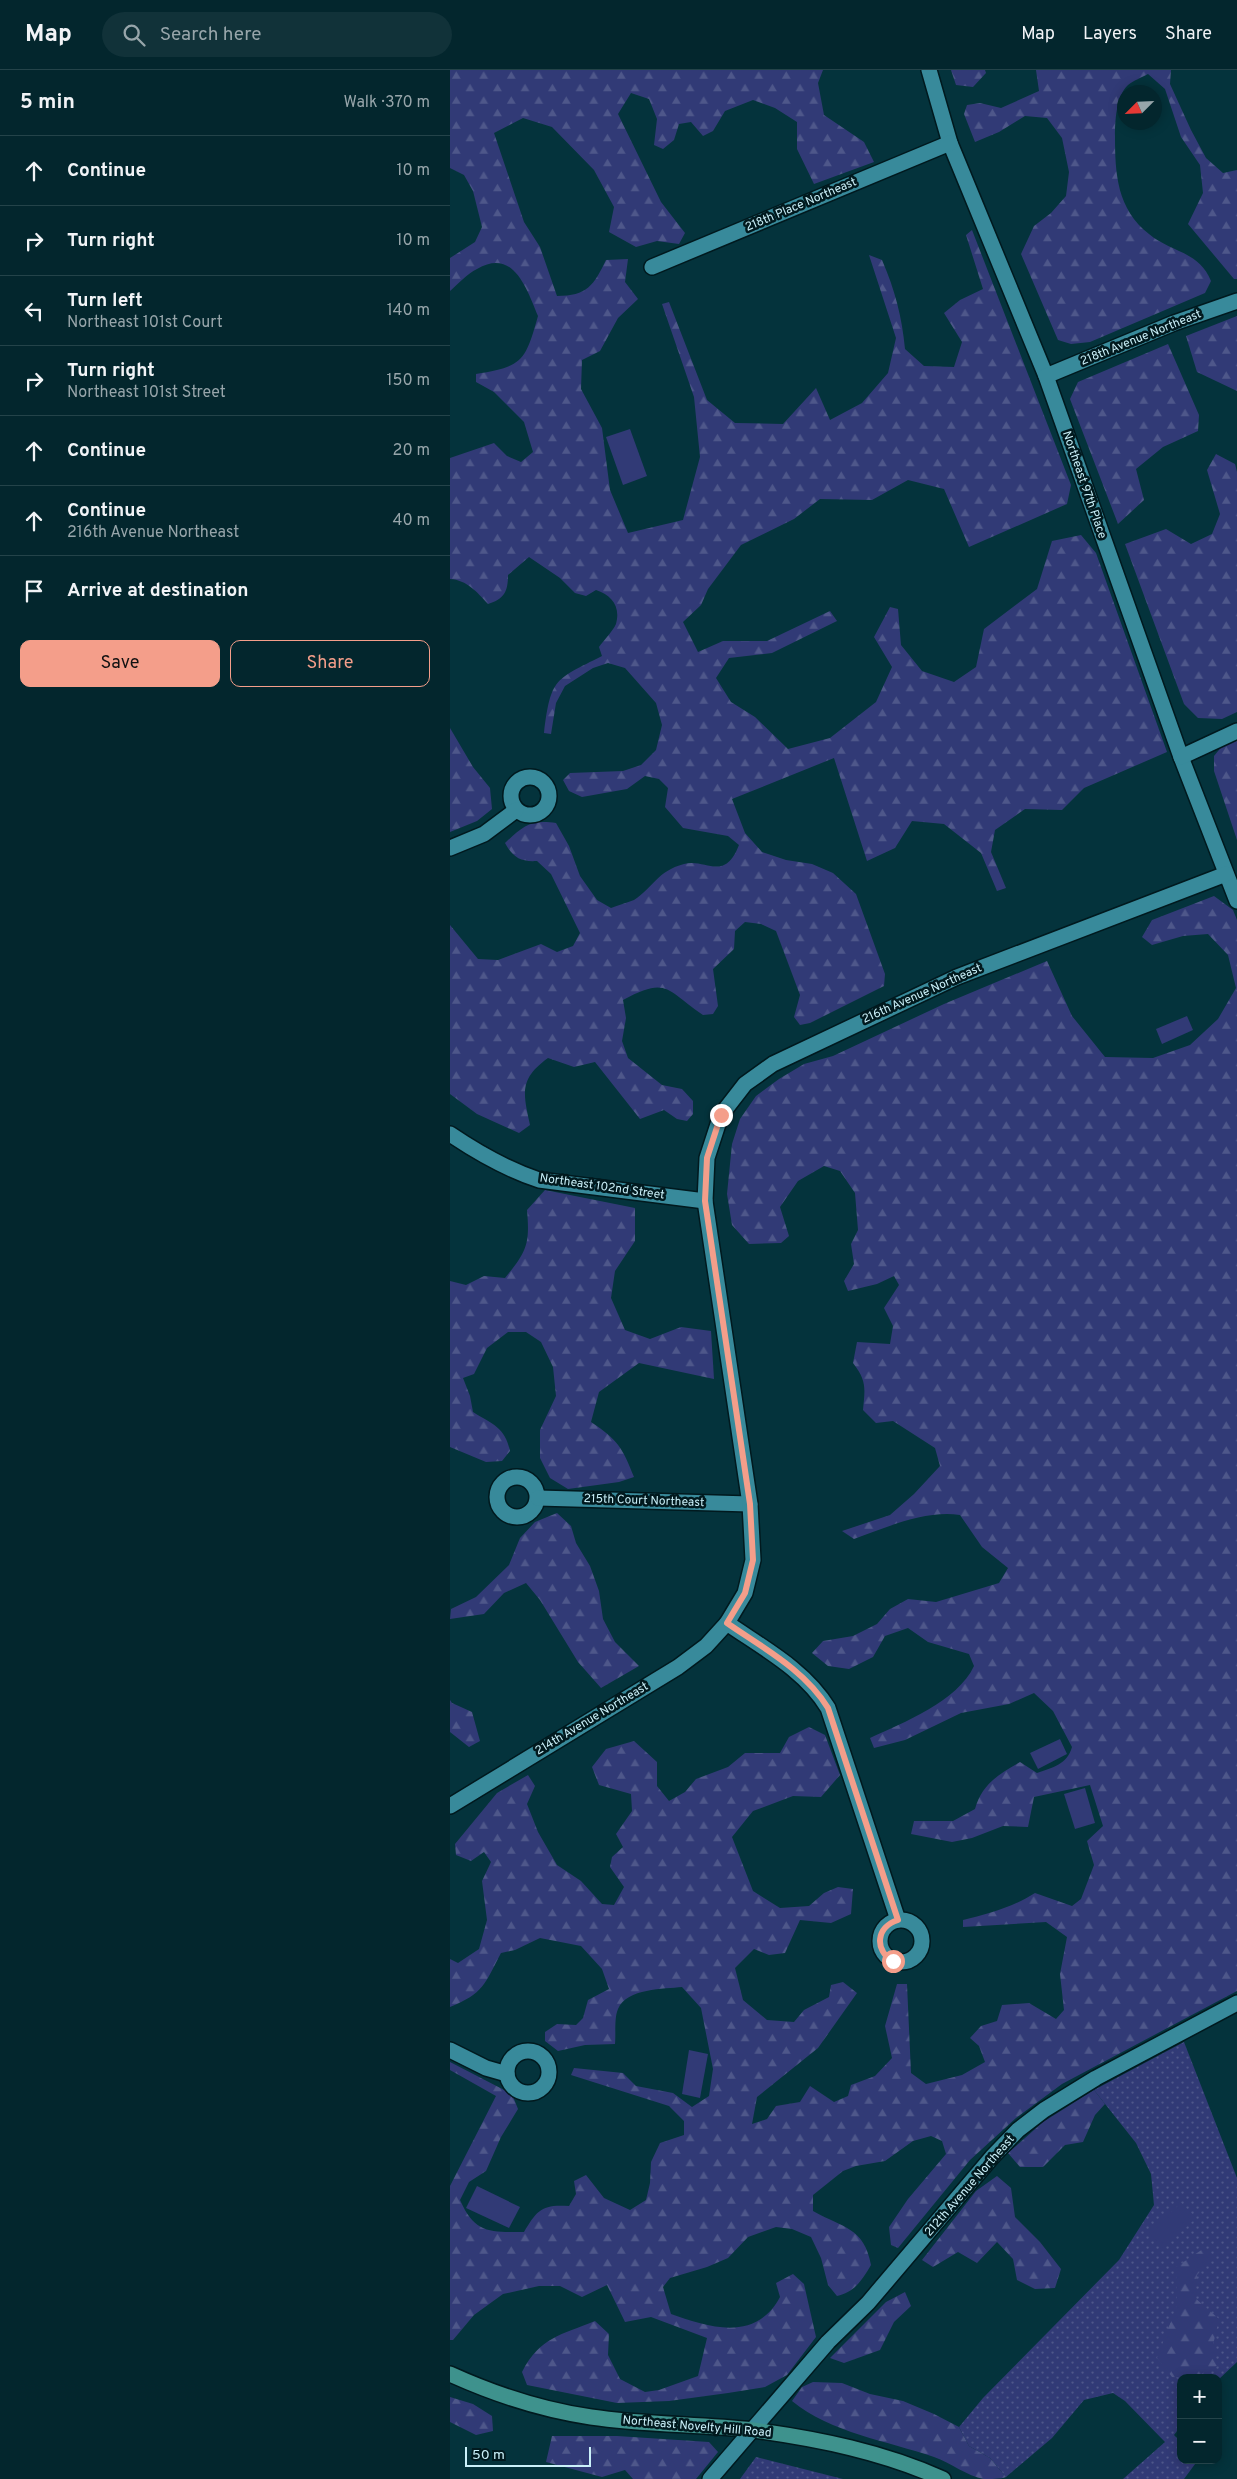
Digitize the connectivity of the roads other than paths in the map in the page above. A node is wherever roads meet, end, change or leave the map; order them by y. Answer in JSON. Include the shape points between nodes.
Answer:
{"nodes":[{"id":1,"x":929,"y":70,"type":"edge"},
{"id":2,"x":950,"y":143,"type":"junction"},
{"id":3,"x":652,"y":267,"type":"dead end"},
{"id":4,"x":1237,"y":301,"type":"edge"},
{"id":5,"x":1046,"y":376,"type":"junction"},
{"id":6,"x":1237,"y":731,"type":"edge"},
{"id":7,"x":1181,"y":757,"type":"junction"},
{"id":8,"x":516,"y":810,"type":"dead end"},
{"id":9,"x":450,"y":848,"type":"edge"},
{"id":10,"x":1226,"y":874,"type":"junction"},
{"id":11,"x":1237,"y":901,"type":"edge"},
{"id":12,"x":450,"y":1134,"type":"edge"},
{"id":13,"x":705,"y":1201,"type":"junction"},
{"id":14,"x":538,"y":1498,"type":"dead end"},
{"id":15,"x":750,"y":1504,"type":"junction"},
{"id":16,"x":727,"y":1623,"type":"junction"},
{"id":17,"x":450,"y":1806,"type":"edge"},
{"id":18,"x":898,"y":1920,"type":"dead end"},
{"id":19,"x":1237,"y":2003,"type":"edge"},
{"id":20,"x":450,"y":2050,"type":"edge"},
{"id":21,"x":507,"y":2074,"type":"dead end"},
{"id":22,"x":450,"y":2374,"type":"edge"},
{"id":23,"x":752,"y":2430,"type":"junction"},
{"id":24,"x":710,"y":2479,"type":"edge"},
{"id":25,"x":944,"y":2479,"type":"edge"}],
"edges":[{"from":1,"to":2,"type":"street","name":"Northeast 97th Place"},
{"from":2,"to":3,"type":"street","name":"218th Place Northeast"},
{"from":2,"to":5,"type":"street","name":"Northeast 97th Place"},
{"from":4,"to":5,"type":"street","name":"218th Avenue Northeast","via":[[1174,323]]},
{"from":5,"to":7,"type":"street","name":"Northeast 97th Place"},
{"from":6,"to":7,"type":"street"},
{"from":7,"to":10,"type":"street","name":"Northeast 97th Place"},
{"from":8,"to":9,"type":"street","via":[[484,834]]},
{"from":10,"to":11,"type":"street","name":"Northeast 97th Place"},
{"from":10,"to":13,"type":"street","name":"216th Avenue Northeast","via":[[957,977],[773,1064],[745,1084],[721,1115],[707,1158]]},
{"from":12,"to":13,"type":"street","name":"Northeast 102nd Street","via":[[478,1153],[539,1180]]},
{"from":13,"to":15,"type":"street","name":"216th Avenue Northeast"},
{"from":14,"to":15,"type":"street","name":"215th Court Northeast"},
{"from":15,"to":16,"type":"street","name":"214th Avenue Northeast","via":[[753,1560],[745,1593]]},
{"from":16,"to":17,"type":"street","name":"214th Avenue Northeast","via":[[706,1646],[678,1667]]},
{"from":16,"to":18,"type":"street","via":[[792,1668],[818,1691],[828,1708]]},
{"from":19,"to":23,"type":"street","name":"212th Avenue Northeast","via":[[1096,2078],[1018,2130],[868,2303],[828,2342]]},
{"from":20,"to":21,"type":"street","via":[[486,2068]]},
{"from":22,"to":23,"type":"main road","name":"Northeast Novelty Hill Road","via":[[529,2403],[590,2417]]},
{"from":23,"to":24,"type":"street","name":"212th Avenue Northeast"},
{"from":23,"to":25,"type":"main road","name":"Northeast Novelty Hill Road","via":[[837,2443]]}]}
